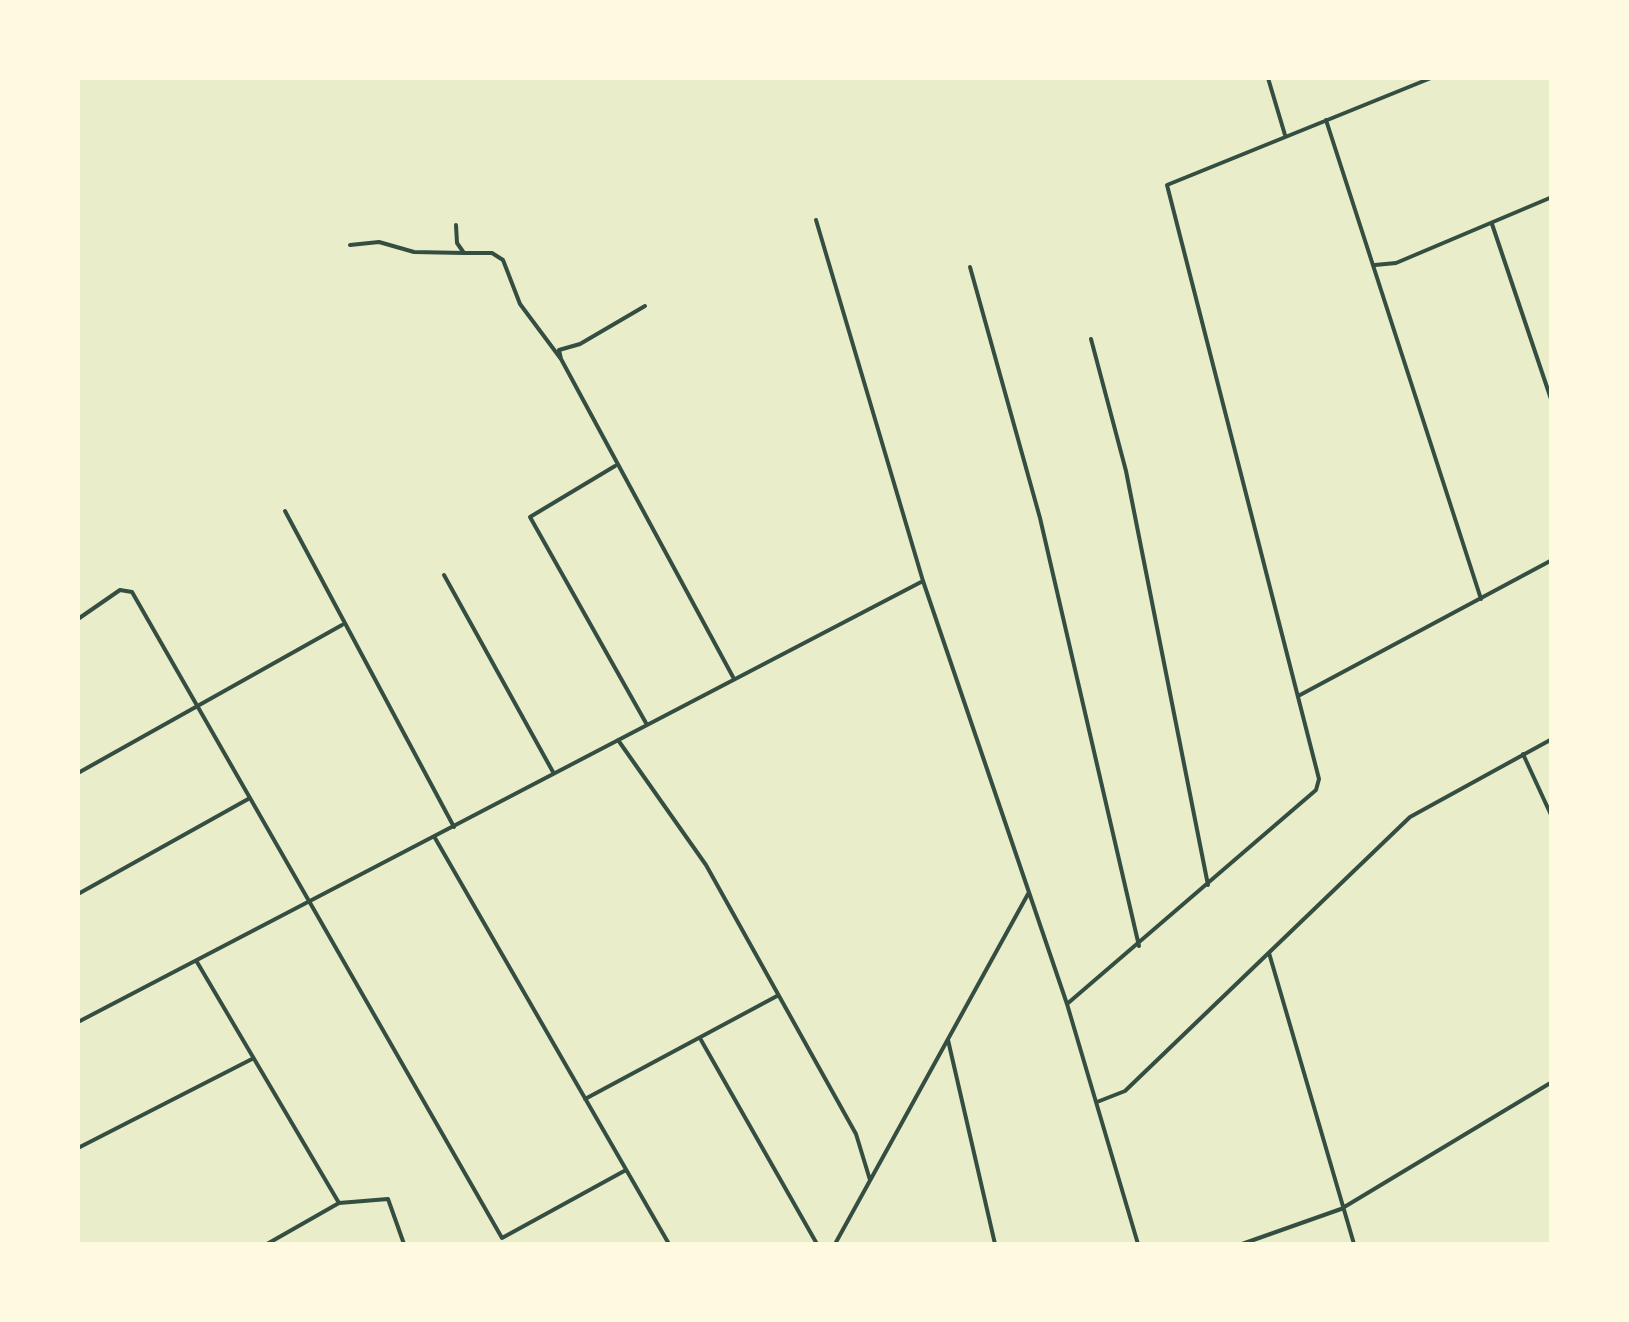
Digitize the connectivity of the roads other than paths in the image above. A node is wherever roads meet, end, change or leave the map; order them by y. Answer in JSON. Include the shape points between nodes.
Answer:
{"nodes":[{"id":1,"x":1268,"y":78,"type":"edge"},
{"id":2,"x":1431,"y":78,"type":"edge"},
{"id":3,"x":1326,"y":120,"type":"junction"},
{"id":4,"x":1285,"y":136,"type":"junction"},
{"id":5,"x":1552,"y":197,"type":"edge"},
{"id":6,"x":816,"y":220,"type":"dead end"},
{"id":7,"x":1492,"y":224,"type":"junction"},
{"id":8,"x":456,"y":225,"type":"dead end"},
{"id":9,"x":350,"y":245,"type":"dead end"},
{"id":10,"x":464,"y":253,"type":"junction"},
{"id":11,"x":1375,"y":265,"type":"junction"},
{"id":12,"x":970,"y":267,"type":"dead end"},
{"id":13,"x":646,"y":306,"type":"dead end"},
{"id":14,"x":1091,"y":338,"type":"dead end"},
{"id":15,"x":562,"y":359,"type":"junction"},
{"id":16,"x":1552,"y":402,"type":"edge"},
{"id":17,"x":617,"y":465,"type":"junction"},
{"id":18,"x":285,"y":511,"type":"dead end"},
{"id":19,"x":1552,"y":560,"type":"edge"},
{"id":20,"x":444,"y":575,"type":"dead end"},
{"id":21,"x":923,"y":580,"type":"junction"},
{"id":22,"x":1481,"y":599,"type":"junction"},
{"id":23,"x":78,"y":618,"type":"edge"},
{"id":24,"x":342,"y":624,"type":"junction"},
{"id":25,"x":733,"y":677,"type":"junction"},
{"id":26,"x":1300,"y":695,"type":"junction"},
{"id":27,"x":197,"y":704,"type":"junction"},
{"id":28,"x":646,"y":722,"type":"junction"},
{"id":29,"x":1552,"y":739,"type":"edge"},
{"id":30,"x":618,"y":740,"type":"junction"},
{"id":31,"x":1524,"y":754,"type":"junction"},
{"id":32,"x":553,"y":772,"type":"junction"},
{"id":33,"x":78,"y":773,"type":"edge"},
{"id":34,"x":250,"y":798,"type":"junction"},
{"id":35,"x":1552,"y":817,"type":"edge"},
{"id":36,"x":454,"y":827,"type":"junction"},
{"id":37,"x":435,"y":838,"type":"junction"},
{"id":38,"x":1208,"y":885,"type":"junction"},
{"id":39,"x":1028,"y":893,"type":"junction"},
{"id":40,"x":78,"y":894,"type":"edge"},
{"id":41,"x":309,"y":901,"type":"junction"},
{"id":42,"x":1138,"y":946,"type":"junction"},
{"id":43,"x":1269,"y":953,"type":"junction"},
{"id":44,"x":196,"y":960,"type":"junction"},
{"id":45,"x":777,"y":996,"type":"junction"},
{"id":46,"x":1067,"y":1004,"type":"junction"},
{"id":47,"x":78,"y":1022,"type":"edge"},
{"id":48,"x":701,"y":1040,"type":"junction"},
{"id":49,"x":948,"y":1040,"type":"junction"},
{"id":50,"x":252,"y":1059,"type":"junction"},
{"id":51,"x":1552,"y":1082,"type":"edge"},
{"id":52,"x":585,"y":1099,"type":"junction"},
{"id":53,"x":1097,"y":1102,"type":"junction"},
{"id":54,"x":78,"y":1148,"type":"edge"},
{"id":55,"x":626,"y":1170,"type":"junction"},
{"id":56,"x":870,"y":1180,"type":"junction"},
{"id":57,"x":339,"y":1203,"type":"junction"},
{"id":58,"x":1341,"y":1208,"type":"junction"},
{"id":59,"x":502,"y":1238,"type":"junction"},
{"id":60,"x":267,"y":1244,"type":"edge"},
{"id":61,"x":404,"y":1244,"type":"edge"},
{"id":62,"x":506,"y":1244,"type":"edge"},
{"id":63,"x":670,"y":1244,"type":"edge"},
{"id":64,"x":816,"y":1244,"type":"edge"},
{"id":65,"x":835,"y":1244,"type":"edge"},
{"id":66,"x":995,"y":1244,"type":"edge"},
{"id":67,"x":1138,"y":1244,"type":"edge"},
{"id":68,"x":1242,"y":1244,"type":"edge"},
{"id":69,"x":1354,"y":1244,"type":"edge"}],
"edges":[{"from":1,"to":4,"type":"street"},
{"from":2,"to":3,"type":"street"},
{"from":3,"to":4,"type":"street"},
{"from":3,"to":11,"type":"street"},
{"from":4,"to":26,"type":"street","via":[[1167,185]]},
{"from":5,"to":7,"type":"street"},
{"from":6,"to":21,"type":"street"},
{"from":7,"to":11,"type":"street","via":[[1396,263]]},
{"from":7,"to":16,"type":"street"},
{"from":8,"to":10,"type":"street"},
{"from":9,"to":10,"type":"street","via":[[379,242],[414,252]]},
{"from":10,"to":15,"type":"street","via":[[504,260],[520,304]]},
{"from":11,"to":22,"type":"street"},
{"from":12,"to":42,"type":"street","via":[[1040,518]]},
{"from":13,"to":15,"type":"street","via":[[559,350]]},
{"from":14,"to":38,"type":"street","via":[[1126,471]]},
{"from":15,"to":17,"type":"street"},
{"from":17,"to":25,"type":"street"},
{"from":17,"to":28,"type":"street","via":[[530,516]]},
{"from":18,"to":24,"type":"street"},
{"from":19,"to":22,"type":"street"},
{"from":20,"to":32,"type":"street"},
{"from":21,"to":25,"type":"street"},
{"from":21,"to":39,"type":"street"},
{"from":22,"to":26,"type":"street"},
{"from":23,"to":27,"type":"street","via":[[120,590],[132,592]]},
{"from":24,"to":27,"type":"street"},
{"from":24,"to":36,"type":"street"},
{"from":25,"to":28,"type":"street"},
{"from":26,"to":38,"type":"street","via":[[1316,790]]},
{"from":27,"to":33,"type":"street"},
{"from":27,"to":34,"type":"street"},
{"from":28,"to":30,"type":"street"},
{"from":29,"to":31,"type":"street"},
{"from":30,"to":32,"type":"street"},
{"from":30,"to":45,"type":"street","via":[[706,865]]},
{"from":31,"to":35,"type":"street"},
{"from":31,"to":43,"type":"street","via":[[1410,817]]},
{"from":32,"to":36,"type":"street"},
{"from":34,"to":40,"type":"street"},
{"from":34,"to":41,"type":"street"},
{"from":36,"to":37,"type":"street"},
{"from":37,"to":41,"type":"street"},
{"from":37,"to":52,"type":"street"},
{"from":38,"to":42,"type":"street"},
{"from":39,"to":46,"type":"street"},
{"from":39,"to":49,"type":"street"},
{"from":41,"to":44,"type":"street"},
{"from":41,"to":59,"type":"street"},
{"from":42,"to":46,"type":"street"},
{"from":43,"to":53,"type":"street","via":[[1126,1091]]},
{"from":43,"to":58,"type":"street"},
{"from":44,"to":47,"type":"street"},
{"from":44,"to":50,"type":"street"},
{"from":45,"to":48,"type":"street"},
{"from":45,"to":56,"type":"street","via":[[856,1134]]},
{"from":46,"to":53,"type":"street"},
{"from":48,"to":52,"type":"street"},
{"from":48,"to":64,"type":"street"},
{"from":49,"to":56,"type":"street"},
{"from":49,"to":66,"type":"street"},
{"from":50,"to":54,"type":"street"},
{"from":50,"to":57,"type":"street"},
{"from":51,"to":58,"type":"street"},
{"from":52,"to":55,"type":"street"},
{"from":53,"to":67,"type":"street"},
{"from":55,"to":59,"type":"street"},
{"from":55,"to":63,"type":"street"},
{"from":56,"to":65,"type":"street"},
{"from":57,"to":60,"type":"street"},
{"from":57,"to":61,"type":"street","via":[[388,1199]]},
{"from":58,"to":68,"type":"street"},
{"from":58,"to":69,"type":"street"},
{"from":59,"to":62,"type":"street"}]}
